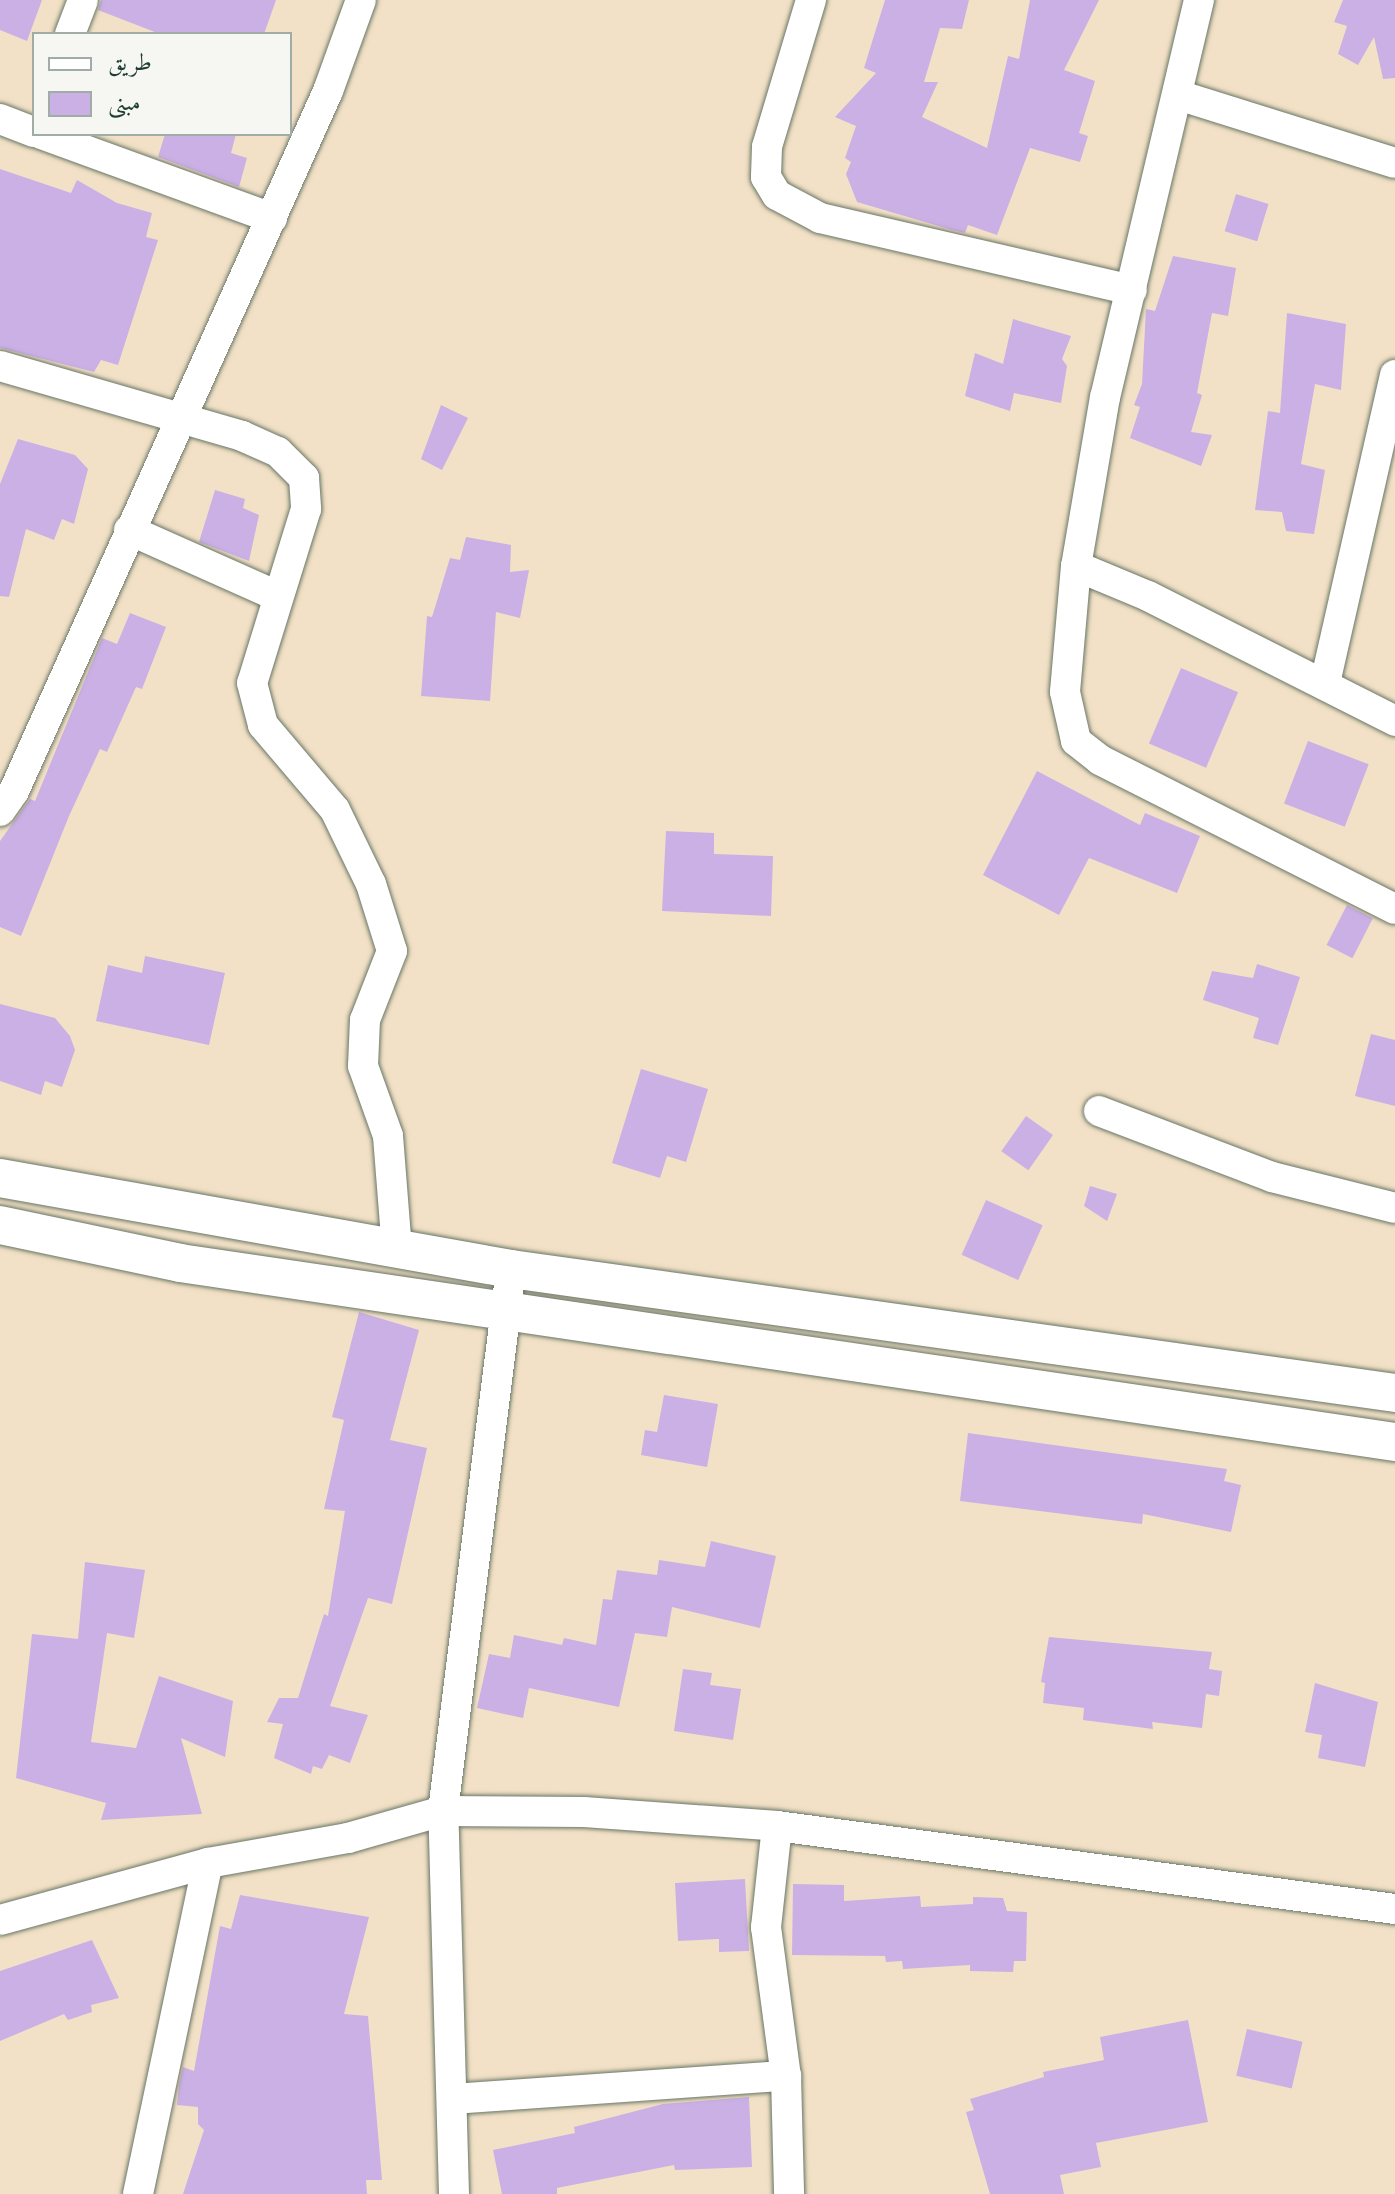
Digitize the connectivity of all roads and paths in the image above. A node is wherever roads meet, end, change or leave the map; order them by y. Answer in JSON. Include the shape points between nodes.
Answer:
{"nodes":[{"id":1,"x":83,"y":0,"type":"edge"},
{"id":2,"x":361,"y":0,"type":"edge"},
{"id":3,"x":811,"y":0,"type":"edge"},
{"id":4,"x":1199,"y":0,"type":"edge"},
{"id":5,"x":71,"y":32,"type":"edge"},
{"id":6,"x":1178,"y":95,"type":"junction"},
{"id":7,"x":0,"y":119,"type":"edge"},
{"id":8,"x":32,"y":129,"type":"edge"},
{"id":9,"x":51,"y":136,"type":"edge"},
{"id":10,"x":1395,"y":163,"type":"edge"},
{"id":11,"x":272,"y":218,"type":"junction"},
{"id":12,"x":1132,"y":290,"type":"junction"},
{"id":13,"x":0,"y":366,"type":"edge"},
{"id":14,"x":1395,"y":375,"type":"edge"},
{"id":15,"x":181,"y":416,"type":"junction"},
{"id":16,"x":129,"y":530,"type":"junction"},
{"id":17,"x":1076,"y":566,"type":"junction"},
{"id":18,"x":277,"y":596,"type":"junction"},
{"id":19,"x":1325,"y":683,"type":"junction"},
{"id":20,"x":1395,"y":721,"type":"edge"},
{"id":21,"x":0,"y":811,"type":"edge"},
{"id":22,"x":1395,"y":909,"type":"edge"},
{"id":23,"x":1099,"y":1111,"type":"dead end"},
{"id":24,"x":0,"y":1178,"type":"edge"},
{"id":25,"x":1395,"y":1208,"type":"edge"},
{"id":26,"x":0,"y":1225,"type":"edge"},
{"id":27,"x":397,"y":1250,"type":"junction"},
{"id":28,"x":511,"y":1269,"type":"junction"},
{"id":29,"x":505,"y":1313,"type":"junction"},
{"id":30,"x":1395,"y":1393,"type":"edge"},
{"id":31,"x":1395,"y":1442,"type":"edge"},
{"id":32,"x":443,"y":1811,"type":"junction"},
{"id":33,"x":777,"y":1826,"type":"junction"},
{"id":34,"x":208,"y":1863,"type":"junction"},
{"id":35,"x":1395,"y":1909,"type":"edge"},
{"id":36,"x":0,"y":1920,"type":"edge"},
{"id":37,"x":786,"y":2076,"type":"junction"},
{"id":38,"x":453,"y":2099,"type":"junction"},
{"id":39,"x":138,"y":2194,"type":"edge"},
{"id":40,"x":454,"y":2194,"type":"edge"},
{"id":41,"x":789,"y":2194,"type":"edge"}],
"edges":[{"from":1,"to":5,"type":"street"},
{"from":2,"to":11,"type":"street"},
{"from":3,"to":12,"type":"street","via":[[767,147],[766,177],[777,195],[820,218]]},
{"from":4,"to":6,"type":"street"},
{"from":6,"to":10,"type":"street"},
{"from":6,"to":12,"type":"street"},
{"from":7,"to":8,"type":"street"},
{"from":9,"to":11,"type":"street"},
{"from":11,"to":15,"type":"street"},
{"from":12,"to":17,"type":"street","via":[[1105,397]]},
{"from":13,"to":15,"type":"street"},
{"from":14,"to":19,"type":"street"},
{"from":15,"to":16,"type":"street"},
{"from":15,"to":18,"type":"street","via":[[278,452],[304,478],[306,509]]},
{"from":16,"to":18,"type":"street"},
{"from":16,"to":21,"type":"street","via":[[14,791]]},
{"from":17,"to":19,"type":"street"},
{"from":17,"to":22,"type":"street","via":[[1065,692],[1076,741],[1100,760]]},
{"from":18,"to":27,"type":"street","via":[[252,683],[263,725],[335,810],[371,884],[392,951],[365,1020],[363,1066],[388,1136]]},
{"from":19,"to":20,"type":"street"},
{"from":23,"to":25,"type":"street","via":[[1272,1177]]},
{"from":24,"to":27,"type":"street"},
{"from":26,"to":29,"type":"street","via":[[180,1263]]},
{"from":27,"to":28,"type":"street"},
{"from":28,"to":29,"type":"street"},
{"from":28,"to":30,"type":"street"},
{"from":29,"to":31,"type":"street"},
{"from":29,"to":32,"type":"street"},
{"from":32,"to":33,"type":"street","via":[[584,1812]]},
{"from":32,"to":34,"type":"street","via":[[348,1838]]},
{"from":32,"to":38,"type":"street"},
{"from":33,"to":35,"type":"street"},
{"from":33,"to":37,"type":"street","via":[[766,1927]]},
{"from":34,"to":36,"type":"street"},
{"from":34,"to":39,"type":"street"},
{"from":37,"to":38,"type":"street"},
{"from":37,"to":41,"type":"street"},
{"from":38,"to":40,"type":"street"}]}
